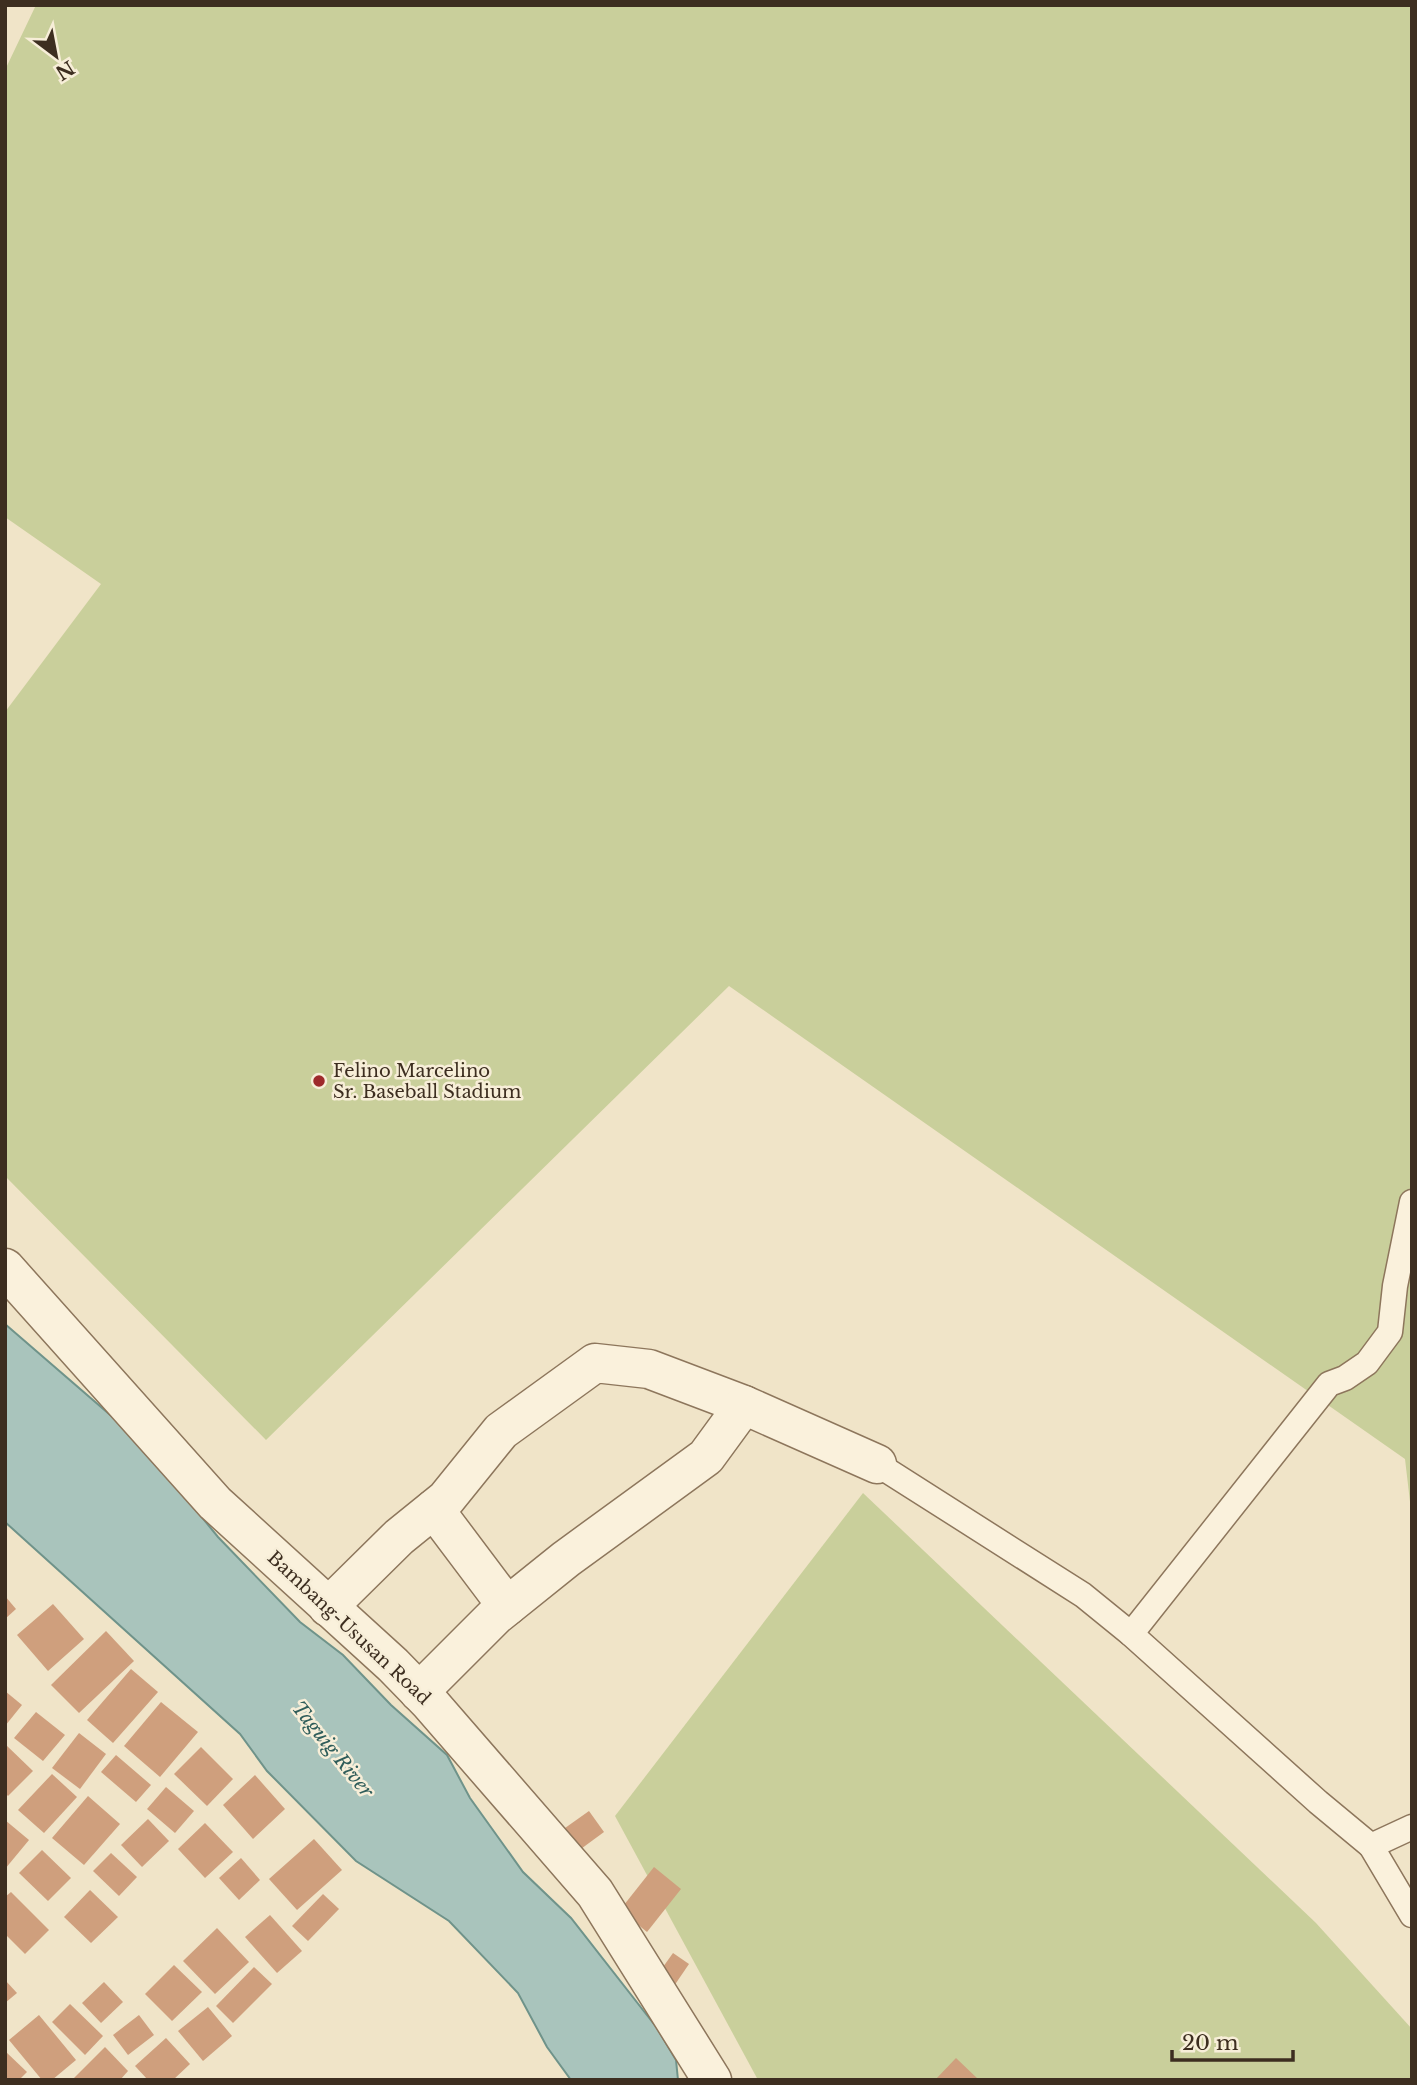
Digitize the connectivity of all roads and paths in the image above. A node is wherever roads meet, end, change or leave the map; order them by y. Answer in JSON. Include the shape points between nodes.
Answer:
{"nodes":[{"id":1,"x":1412,"y":1202,"type":"edge"},
{"id":2,"x":5,"y":1268,"type":"edge"},
{"id":3,"x":744,"y":1405,"type":"junction"},
{"id":4,"x":877,"y":1464,"type":"joint"},
{"id":5,"x":434,"y":1509,"type":"junction"},
{"id":6,"x":328,"y":1606,"type":"junction"},
{"id":7,"x":507,"y":1606,"type":"junction"},
{"id":8,"x":1131,"y":1634,"type":"junction"},
{"id":9,"x":419,"y":1692,"type":"junction"},
{"id":10,"x":1412,"y":1827,"type":"edge"},
{"id":11,"x":1371,"y":1846,"type":"junction"},
{"id":12,"x":1412,"y":1914,"type":"edge"},
{"id":13,"x":712,"y":2080,"type":"edge"}],
"edges":[{"from":1,"to":8,"type":"lane","via":[[1390,1332],[1367,1363],[1329,1384]]},
{"from":2,"to":6,"type":"street","name":"Bambang-Ususan Road","via":[[215,1503]]},
{"from":3,"to":4,"type":"street"},
{"from":3,"to":5,"type":"street","via":[[649,1369],[594,1363],[501,1431]]},
{"from":3,"to":7,"type":"street","via":[[706,1457]]},
{"from":4,"to":8,"type":"lane","via":[[1083,1595]]},
{"from":5,"to":6,"type":"street"},
{"from":5,"to":7,"type":"street"},
{"from":6,"to":9,"type":"street","name":"Bambang-Ususan Road"},
{"from":7,"to":9,"type":"street"},
{"from":8,"to":11,"type":"lane"},
{"from":9,"to":13,"type":"street","name":"Bambang-Ususan Road","via":[[595,1893]]},
{"from":10,"to":11,"type":"lane"},
{"from":11,"to":12,"type":"lane"}]}
